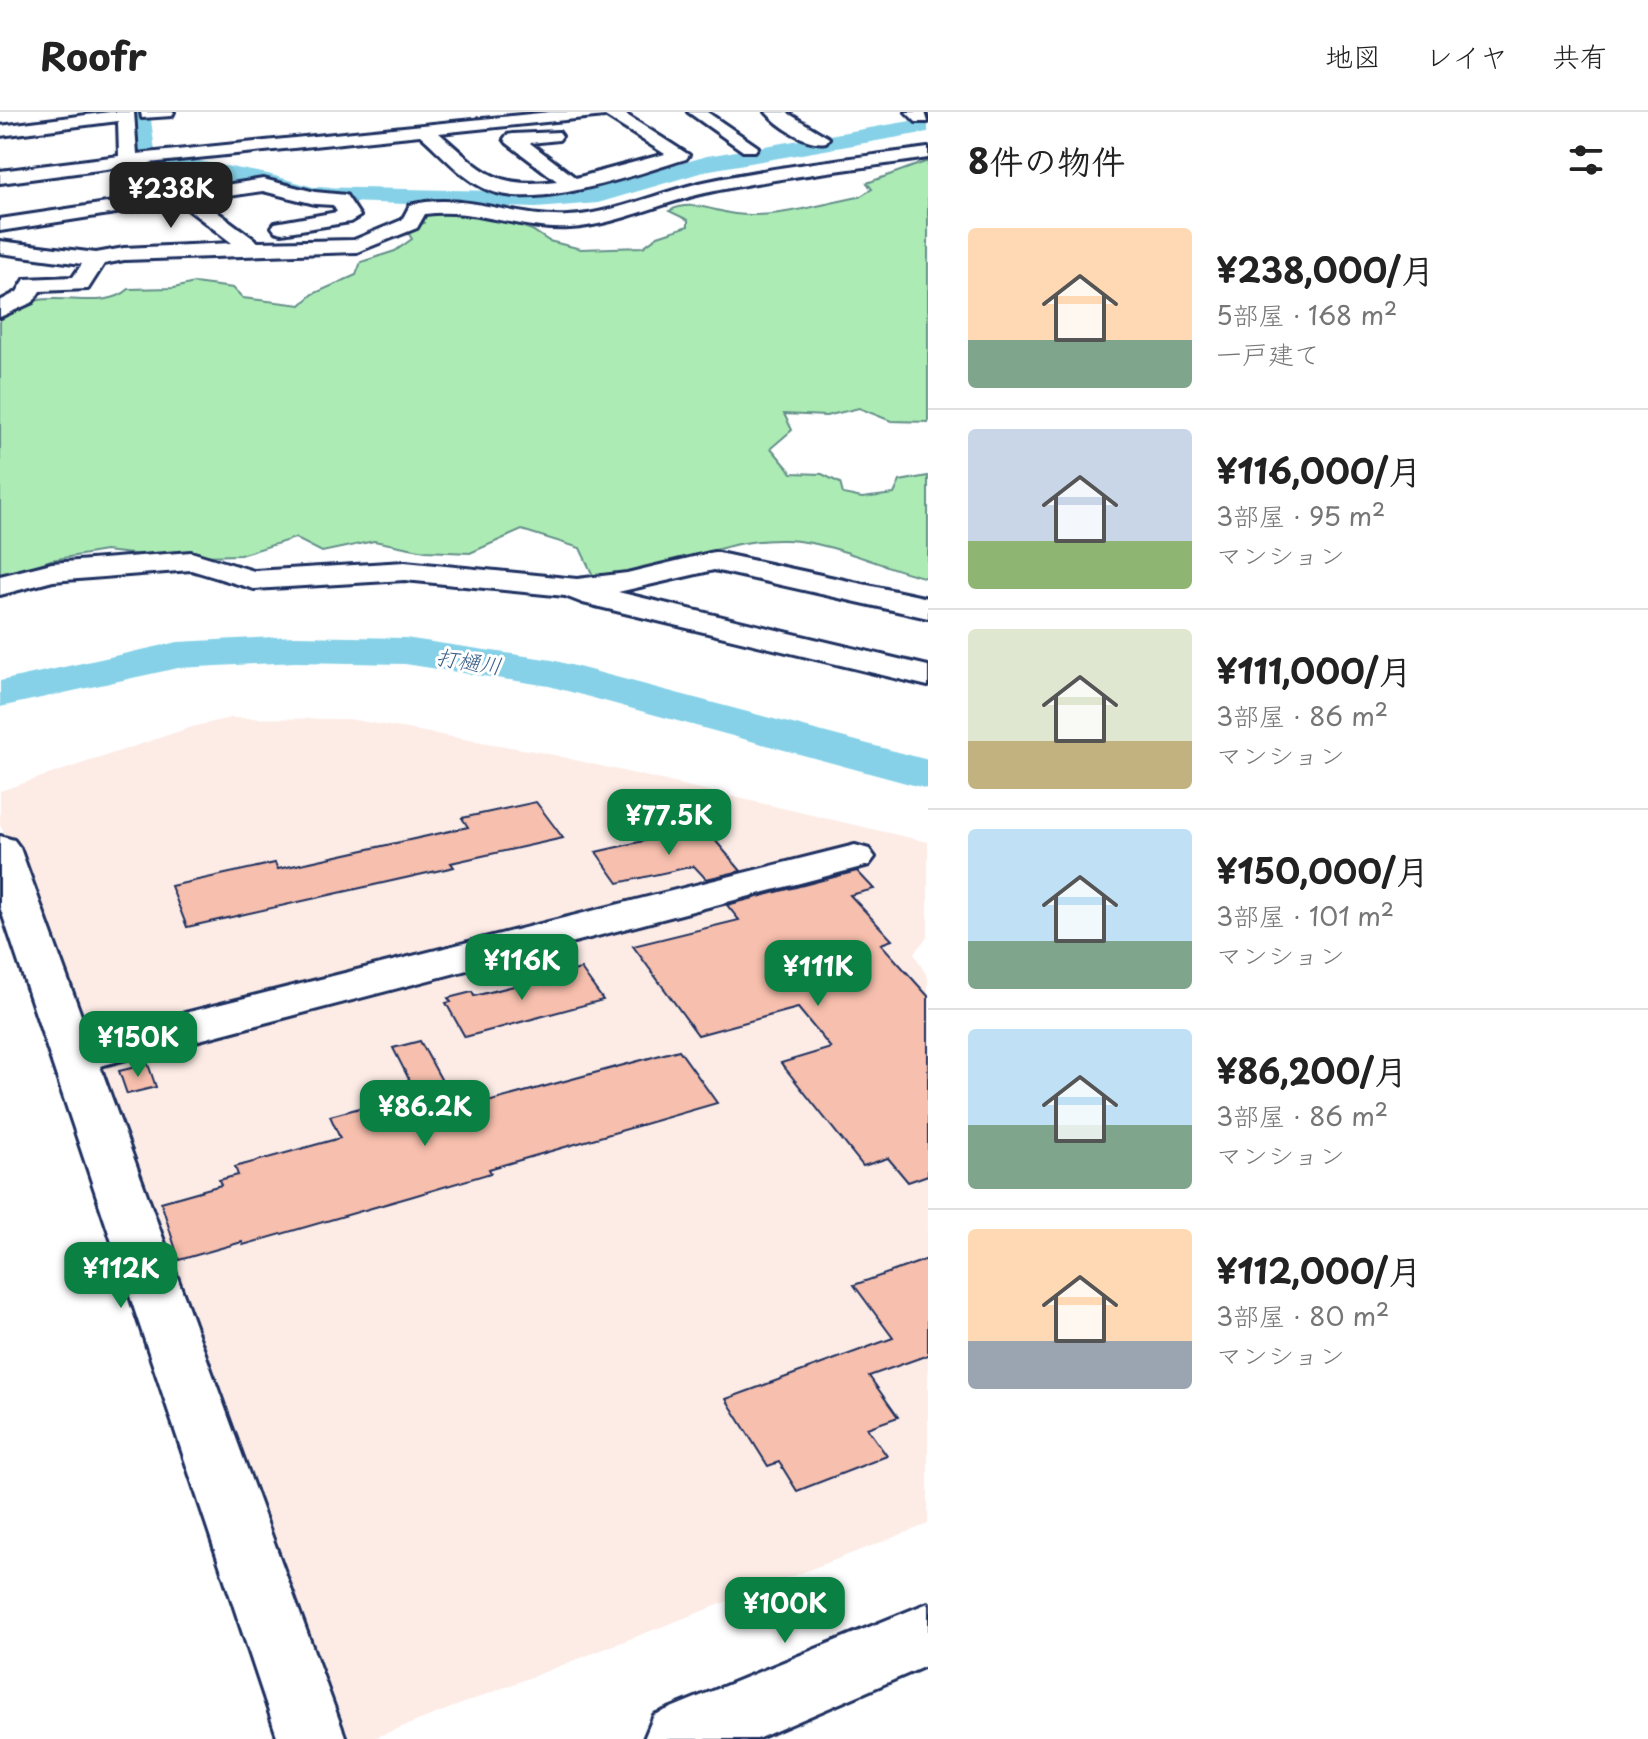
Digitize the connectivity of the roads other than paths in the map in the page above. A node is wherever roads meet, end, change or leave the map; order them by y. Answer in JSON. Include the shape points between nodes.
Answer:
{"nodes":[{"id":1,"x":80,"y":112,"type":"edge"},
{"id":2,"x":499,"y":112,"type":"edge"},
{"id":3,"x":696,"y":112,"type":"edge"},
{"id":4,"x":726,"y":112,"type":"edge"},
{"id":5,"x":774,"y":112,"type":"edge"},
{"id":6,"x":606,"y":118,"type":"edge"},
{"id":7,"x":0,"y":122,"type":"edge"},
{"id":8,"x":406,"y":125,"type":"junction"},
{"id":9,"x":180,"y":127,"type":"dead end"},
{"id":10,"x":0,"y":131,"type":"edge"},
{"id":11,"x":141,"y":132,"type":"edge"},
{"id":12,"x":574,"y":134,"type":"dead end"},
{"id":13,"x":820,"y":138,"type":"dead end"},
{"id":14,"x":513,"y":139,"type":"junction"},
{"id":15,"x":770,"y":142,"type":"dead end"},
{"id":16,"x":443,"y":145,"type":"junction"},
{"id":17,"x":242,"y":147,"type":"junction"},
{"id":18,"x":749,"y":147,"type":"dead end"},
{"id":19,"x":0,"y":148,"type":"edge"},
{"id":20,"x":928,"y":153,"type":"edge"},
{"id":21,"x":613,"y":159,"type":"dead end"},
{"id":22,"x":0,"y":166,"type":"edge"},
{"id":23,"x":631,"y":169,"type":"junction"},
{"id":24,"x":188,"y":176,"type":"dead end"},
{"id":25,"x":0,"y":177,"type":"edge"},
{"id":26,"x":161,"y":180,"type":"junction"},
{"id":27,"x":132,"y":184,"type":"dead end"},
{"id":28,"x":296,"y":184,"type":"dead end"},
{"id":29,"x":574,"y":185,"type":"junction"},
{"id":30,"x":185,"y":197,"type":"junction"},
{"id":31,"x":315,"y":198,"type":"junction"},
{"id":32,"x":29,"y":199,"type":"dead end"},
{"id":33,"x":268,"y":206,"type":"dead end"},
{"id":34,"x":240,"y":210,"type":"dead end"},
{"id":35,"x":0,"y":214,"type":"edge"},
{"id":36,"x":211,"y":215,"type":"junction"},
{"id":37,"x":181,"y":220,"type":"dead end"},
{"id":38,"x":0,"y":225,"type":"edge"},
{"id":39,"x":76,"y":236,"type":"dead end"},
{"id":40,"x":245,"y":241,"type":"junction"},
{"id":41,"x":6,"y":250,"type":"edge"},
{"id":42,"x":96,"y":259,"type":"junction"},
{"id":43,"x":0,"y":310,"type":"edge"},
{"id":44,"x":0,"y":586,"type":"edge"},
{"id":45,"x":571,"y":587,"type":"junction"},
{"id":46,"x":928,"y":608,"type":"edge"},
{"id":47,"x":928,"y":676,"type":"edge"},
{"id":48,"x":0,"y":848,"type":"edge"},
{"id":49,"x":855,"y":857,"type":"dead end"},
{"id":50,"x":74,"y":1057,"type":"junction"},
{"id":51,"x":928,"y":1634,"type":"edge"},
{"id":52,"x":312,"y":1739,"type":"edge"},
{"id":53,"x":678,"y":1739,"type":"edge"}],
"edges":[{"from":1,"to":7,"type":"street"},
{"from":2,"to":8,"type":"street"},
{"from":3,"to":18,"type":"street"},
{"from":4,"to":15,"type":"street"},
{"from":5,"to":13,"type":"street"},
{"from":6,"to":8,"type":"street"},
{"from":6,"to":23,"type":"street","via":[[635,127],[680,155]]},
{"from":8,"to":11,"type":"street","via":[[154,146]]},
{"from":8,"to":16,"type":"street"},
{"from":8,"to":17,"type":"street"},
{"from":9,"to":11,"type":"street"},
{"from":10,"to":11,"type":"street"},
{"from":11,"to":17,"type":"street"},
{"from":11,"to":19,"type":"street"},
{"from":11,"to":22,"type":"street"},
{"from":11,"to":25,"type":"street"},
{"from":11,"to":26,"type":"street"},
{"from":12,"to":14,"type":"street"},
{"from":14,"to":16,"type":"street"},
{"from":14,"to":29,"type":"street"},
{"from":16,"to":29,"type":"street","via":[[494,186]]},
{"from":17,"to":28,"type":"street","via":[[268,176]]},
{"from":20,"to":40,"type":"street","via":[[673,195],[595,218],[536,222],[468,206],[431,206],[417,209],[410,224],[357,246]]},
{"from":21,"to":23,"type":"street"},
{"from":23,"to":29,"type":"street"},
{"from":24,"to":26,"type":"street"},
{"from":26,"to":27,"type":"street"},
{"from":26,"to":30,"type":"street"},
{"from":30,"to":31,"type":"street","via":[[263,185]]},
{"from":30,"to":36,"type":"street"},
{"from":30,"to":38,"type":"street"},
{"from":31,"to":33,"type":"street"},
{"from":31,"to":40,"type":"street","via":[[339,199],[350,216]]},
{"from":32,"to":35,"type":"street"},
{"from":34,"to":36,"type":"street"},
{"from":36,"to":37,"type":"street"},
{"from":36,"to":40,"type":"street"},
{"from":39,"to":41,"type":"street"},
{"from":40,"to":42,"type":"street"},
{"from":41,"to":42,"type":"street"},
{"from":42,"to":43,"type":"street","via":[[80,284],[33,284],[25,297]]},
{"from":44,"to":45,"type":"street","via":[[52,572],[191,561],[212,563],[238,578],[254,580],[405,571]]},
{"from":45,"to":46,"type":"street","via":[[627,582],[714,561]]},
{"from":45,"to":47,"type":"street"},
{"from":48,"to":50,"type":"street"},
{"from":49,"to":50,"type":"street"},
{"from":50,"to":52,"type":"street"},
{"from":51,"to":53,"type":"street"}]}
